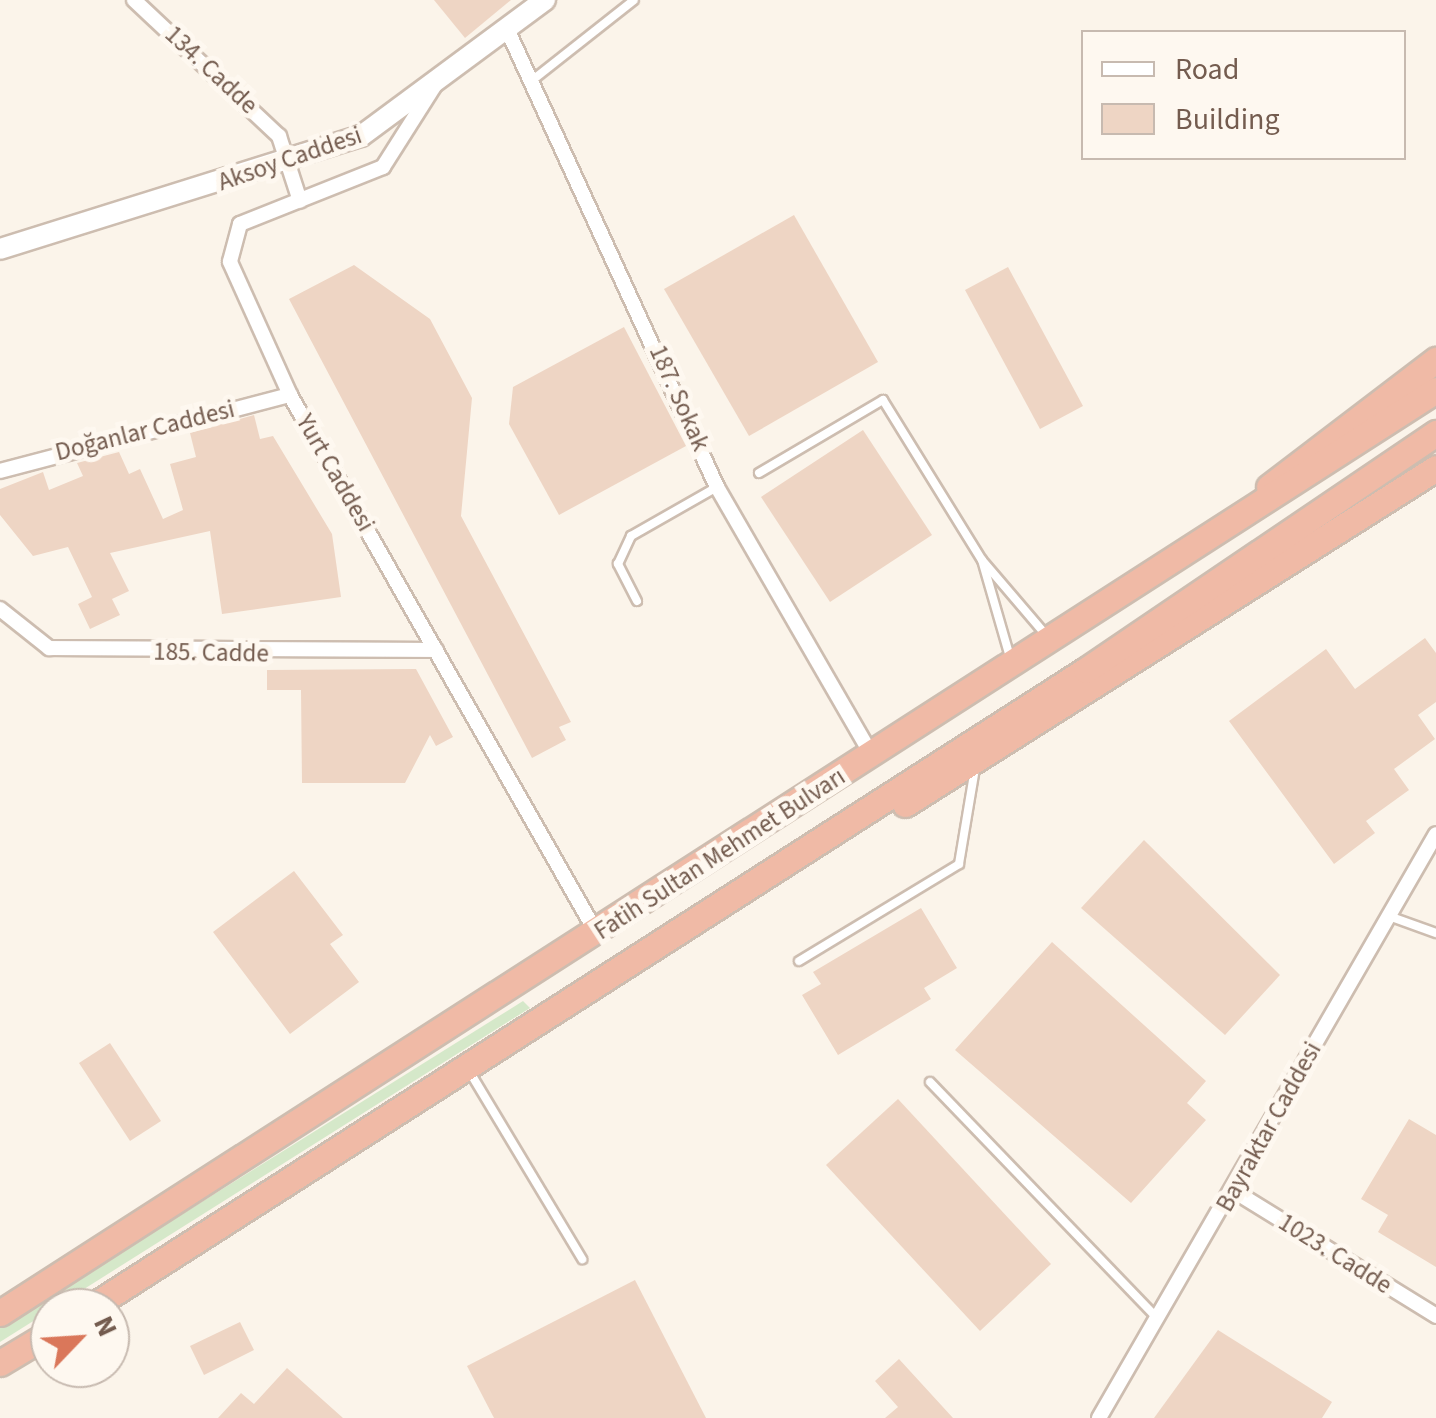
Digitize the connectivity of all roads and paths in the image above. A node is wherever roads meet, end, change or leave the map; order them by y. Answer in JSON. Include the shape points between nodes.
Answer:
{"nodes":[{"id":1,"x":134,"y":0,"type":"edge"},
{"id":2,"x":544,"y":0,"type":"edge"},
{"id":3,"x":634,"y":0,"type":"edge"},
{"id":4,"x":507,"y":30,"type":"junction"},
{"id":5,"x":534,"y":78,"type":"junction"},
{"id":6,"x":435,"y":85,"type":"junction"},
{"id":7,"x":292,"y":158,"type":"junction"},
{"id":8,"x":300,"y":201,"type":"junction"},
{"id":9,"x":0,"y":249,"type":"edge"},
{"id":10,"x":1436,"y":360,"type":"edge"},
{"id":11,"x":1436,"y":390,"type":"edge"},
{"id":12,"x":290,"y":395,"type":"junction"},
{"id":13,"x":1436,"y":434,"type":"edge"},
{"id":14,"x":1436,"y":468,"type":"edge"},
{"id":15,"x":0,"y":470,"type":"edge"},
{"id":16,"x":759,"y":473,"type":"dead end"},
{"id":17,"x":717,"y":487,"type":"junction"},
{"id":18,"x":982,"y":560,"type":"junction"},
{"id":19,"x":637,"y":601,"type":"dead end"},
{"id":20,"x":1114,"y":604,"type":"junction"},
{"id":21,"x":0,"y":609,"type":"edge"},
{"id":22,"x":1052,"y":642,"type":"junction"},
{"id":23,"x":436,"y":650,"type":"junction"},
{"id":24,"x":1011,"y":669,"type":"junction"},
{"id":25,"x":872,"y":756,"type":"junction"},
{"id":26,"x":975,"y":764,"type":"junction"},
{"id":27,"x":826,"y":834,"type":"junction"},
{"id":28,"x":1436,"y":834,"type":"edge"},
{"id":29,"x":1388,"y":916,"type":"junction"},
{"id":30,"x":597,"y":932,"type":"junction"},
{"id":31,"x":1436,"y":932,"type":"edge"},
{"id":32,"x":799,"y":961,"type":"dead end"},
{"id":33,"x":466,"y":1066,"type":"junction"},
{"id":34,"x":930,"y":1082,"type":"dead end"},
{"id":35,"x":1234,"y":1191,"type":"junction"},
{"id":36,"x":582,"y":1259,"type":"dead end"},
{"id":37,"x":121,"y":1288,"type":"edge"},
{"id":38,"x":0,"y":1313,"type":"edge"},
{"id":39,"x":1436,"y":1316,"type":"edge"},
{"id":40,"x":1158,"y":1319,"type":"junction"},
{"id":41,"x":30,"y":1345,"type":"edge"},
{"id":42,"x":0,"y":1363,"type":"edge"},
{"id":43,"x":1099,"y":1418,"type":"edge"}],
"edges":[{"from":1,"to":7,"type":"street","name":"134. Cadde","via":[[236,87]]},
{"from":2,"to":4,"type":"street","name":"Aksoy Caddesi"},
{"from":3,"to":5,"type":"lane"},
{"from":4,"to":5,"type":"street","name":"187. Sokak"},
{"from":4,"to":6,"type":"street","name":"Aksoy Caddesi"},
{"from":5,"to":17,"type":"street","name":"187. Sokak"},
{"from":6,"to":7,"type":"street","name":"Aksoy Caddesi","via":[[379,127]]},
{"from":6,"to":8,"type":"street","name":"Yurt Caddesi","via":[[384,166]]},
{"from":7,"to":8,"type":"street","name":"134. Cadde"},
{"from":7,"to":9,"type":"street","name":"Aksoy Caddesi"},
{"from":8,"to":12,"type":"street","name":"Yurt Caddesi","via":[[240,224],[228,249],[245,310]]},
{"from":10,"to":20,"type":"highway"},
{"from":11,"to":20,"type":"highway","name":"Fatih Sultan Mehmet Bulvarı"},
{"from":12,"to":15,"type":"street","name":"Doğanlar Caddesi"},
{"from":12,"to":23,"type":"street","name":"Yurt Caddesi"},
{"from":13,"to":27,"type":"highway","name":"Fatih Sultan Mehmet Bulvarı"},
{"from":14,"to":26,"type":"highway"},
{"from":16,"to":18,"type":"lane","via":[[883,400]]},
{"from":17,"to":19,"type":"lane","via":[[630,536],[618,564]]},
{"from":17,"to":25,"type":"street","name":"187. Sokak"},
{"from":18,"to":22,"type":"lane"},
{"from":18,"to":24,"type":"lane"},
{"from":20,"to":22,"type":"highway","name":"Fatih Sultan Mehmet Bulvarı"},
{"from":21,"to":23,"type":"street","name":"185. Cadde","via":[[50,648]]},
{"from":22,"to":24,"type":"highway","name":"Fatih Sultan Mehmet Bulvarı"},
{"from":23,"to":30,"type":"street","name":"Yurt Caddesi"},
{"from":24,"to":25,"type":"highway","name":"Fatih Sultan Mehmet Bulvarı"},
{"from":25,"to":30,"type":"highway","name":"Fatih Sultan Mehmet Bulvarı"},
{"from":26,"to":27,"type":"highway","via":[[897,809]]},
{"from":26,"to":32,"type":"lane","via":[[960,864]]},
{"from":27,"to":33,"type":"highway","name":"Fatih Sultan Mehmet Bulvarı"},
{"from":28,"to":29,"type":"street","name":"Bayraktar Caddesi"},
{"from":29,"to":31,"type":"lane"},
{"from":29,"to":35,"type":"street","name":"Bayraktar Caddesi"},
{"from":30,"to":38,"type":"highway","name":"Fatih Sultan Mehmet Bulvarı"},
{"from":33,"to":36,"type":"lane"},
{"from":33,"to":37,"type":"highway","name":"Fatih Sultan Mehmet Bulvarı"},
{"from":34,"to":40,"type":"lane"},
{"from":35,"to":39,"type":"street","name":"1023. Cadde"},
{"from":35,"to":40,"type":"street","name":"Bayraktar Caddesi"},
{"from":40,"to":43,"type":"street","name":"Bayraktar Caddesi"},
{"from":41,"to":42,"type":"highway"}]}
